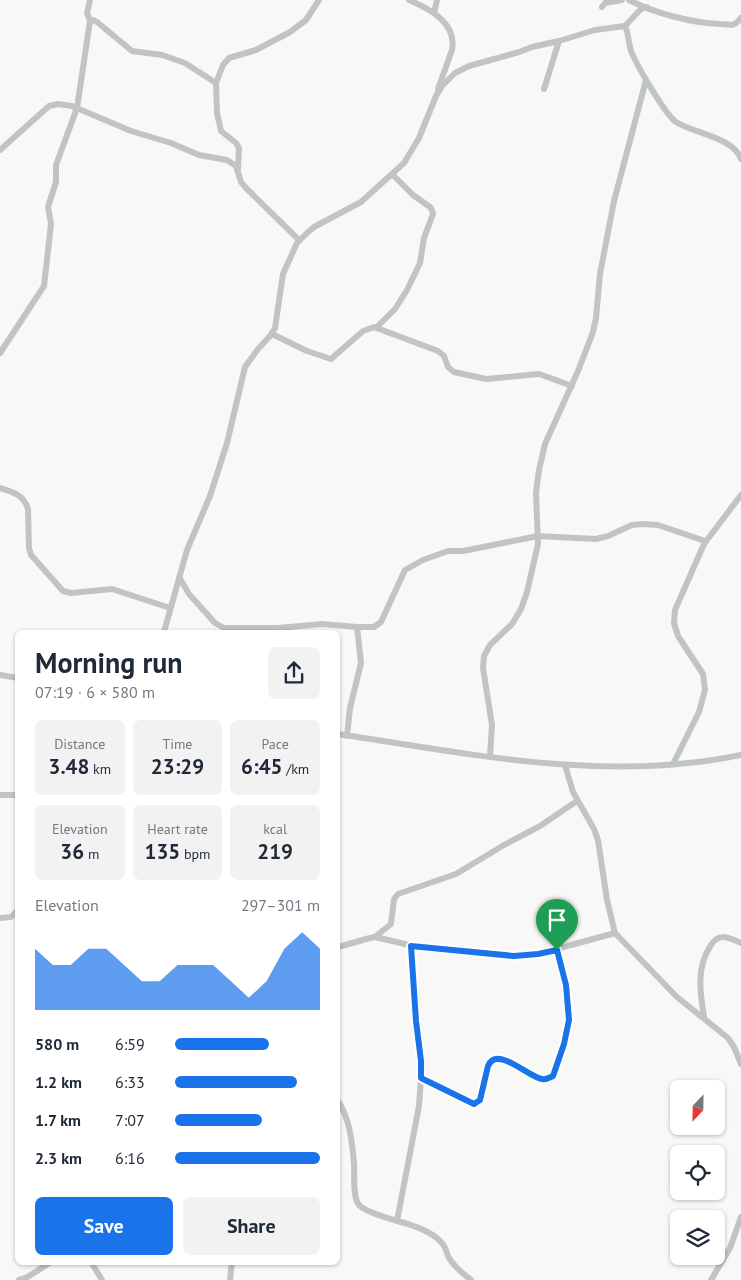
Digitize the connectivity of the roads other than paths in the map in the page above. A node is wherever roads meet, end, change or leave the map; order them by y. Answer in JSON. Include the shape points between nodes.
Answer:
{"nodes":[{"id":1,"x":90,"y":0,"type":"edge"},
{"id":2,"x":319,"y":0,"type":"edge"},
{"id":3,"x":410,"y":0,"type":"edge"},
{"id":4,"x":438,"y":0,"type":"edge"},
{"id":5,"x":622,"y":0,"type":"edge"},
{"id":6,"x":629,"y":0,"type":"edge"},
{"id":7,"x":602,"y":7,"type":"dead end"},
{"id":8,"x":647,"y":7,"type":"junction"},
{"id":9,"x":434,"y":13,"type":"junction"},
{"id":10,"x":741,"y":18,"type":"edge"},
{"id":11,"x":90,"y":21,"type":"junction"},
{"id":12,"x":625,"y":26,"type":"junction"},
{"id":13,"x":560,"y":41,"type":"junction"},
{"id":14,"x":646,"y":80,"type":"junction"},
{"id":15,"x":216,"y":83,"type":"junction"},
{"id":16,"x":544,"y":89,"type":"dead end"},
{"id":17,"x":436,"y":96,"type":"junction"},
{"id":18,"x":77,"y":108,"type":"junction"},
{"id":19,"x":0,"y":150,"type":"edge"},
{"id":20,"x":741,"y":158,"type":"edge"},
{"id":21,"x":238,"y":170,"type":"junction"},
{"id":22,"x":392,"y":174,"type":"junction"},
{"id":23,"x":300,"y":240,"type":"junction"},
{"id":24,"x":376,"y":328,"type":"junction"},
{"id":25,"x":272,"y":334,"type":"junction"},
{"id":26,"x":0,"y":353,"type":"edge"},
{"id":27,"x":572,"y":386,"type":"junction"},
{"id":28,"x":0,"y":488,"type":"edge"},
{"id":29,"x":741,"y":494,"type":"edge"},
{"id":30,"x":538,"y":536,"type":"junction"},
{"id":31,"x":706,"y":541,"type":"junction"},
{"id":32,"x":179,"y":577,"type":"junction"},
{"id":33,"x":170,"y":608,"type":"junction"},
{"id":34,"x":357,"y":627,"type":"junction"},
{"id":35,"x":164,"y":630,"type":"edge"},
{"id":36,"x":0,"y":675,"type":"edge"},
{"id":37,"x":15,"y":678,"type":"edge"},
{"id":38,"x":340,"y":734,"type":"edge"},
{"id":39,"x":347,"y":736,"type":"junction"},
{"id":40,"x":490,"y":756,"type":"junction"},
{"id":41,"x":741,"y":756,"type":"edge"},
{"id":42,"x":673,"y":764,"type":"junction"},
{"id":43,"x":565,"y":765,"type":"junction"},
{"id":44,"x":0,"y":795,"type":"edge"},
{"id":45,"x":15,"y":795,"type":"edge"},
{"id":46,"x":577,"y":801,"type":"junction"},
{"id":47,"x":15,"y":913,"type":"edge"},
{"id":48,"x":0,"y":918,"type":"edge"},
{"id":49,"x":615,"y":933,"type":"junction"},
{"id":50,"x":375,"y":937,"type":"junction"},
{"id":51,"x":741,"y":943,"type":"edge"},
{"id":52,"x":411,"y":946,"type":"junction"},
{"id":53,"x":340,"y":947,"type":"edge"},
{"id":54,"x":557,"y":950,"type":"junction"},
{"id":55,"x":704,"y":1017,"type":"junction"},
{"id":56,"x":741,"y":1064,"type":"edge"},
{"id":57,"x":421,"y":1078,"type":"junction"},
{"id":58,"x":340,"y":1104,"type":"edge"},
{"id":59,"x":741,"y":1216,"type":"edge"},
{"id":60,"x":397,"y":1221,"type":"junction"},
{"id":61,"x":46,"y":1265,"type":"edge"},
{"id":62,"x":93,"y":1265,"type":"edge"},
{"id":63,"x":232,"y":1265,"type":"edge"},
{"id":64,"x":19,"y":1280,"type":"edge"},
{"id":65,"x":102,"y":1280,"type":"edge"},
{"id":66,"x":230,"y":1280,"type":"edge"},
{"id":67,"x":471,"y":1280,"type":"edge"},
{"id":68,"x":711,"y":1280,"type":"edge"}],
"edges":[{"from":1,"to":11,"type":"street","via":[[87,13]]},
{"from":2,"to":15,"type":"street","via":[[310,15],[290,32],[226,61]]},
{"from":3,"to":9,"type":"street"},
{"from":4,"to":9,"type":"street"},
{"from":5,"to":7,"type":"street","via":[[605,3]]},
{"from":6,"to":8,"type":"street"},
{"from":8,"to":10,"type":"street","via":[[700,23],[732,25]]},
{"from":8,"to":12,"type":"street"},
{"from":9,"to":17,"type":"street","via":[[452,33],[453,44]]},
{"from":11,"to":15,"type":"street","via":[[96,22],[132,50],[185,62]]},
{"from":11,"to":18,"type":"street"},
{"from":12,"to":13,"type":"street","via":[[595,30]]},
{"from":12,"to":14,"type":"street","via":[[632,54]]},
{"from":13,"to":16,"type":"street"},
{"from":13,"to":17,"type":"street","via":[[469,66],[455,73]]},
{"from":14,"to":20,"type":"street","via":[[671,118],[689,130],[725,143],[738,151]]},
{"from":14,"to":27,"type":"street","via":[[614,201],[593,332]]},
{"from":15,"to":21,"type":"street","via":[[219,128],[240,148]]},
{"from":17,"to":22,"type":"street","via":[[413,148]]},
{"from":18,"to":19,"type":"street","via":[[62,104],[49,106]]},
{"from":18,"to":21,"type":"street","via":[[131,131],[227,160]]},
{"from":18,"to":26,"type":"street","via":[[56,165],[56,182],[48,207],[51,224],[43,288]]},
{"from":21,"to":23,"type":"street","via":[[247,190]]},
{"from":22,"to":23,"type":"street","via":[[361,202],[314,227]]},
{"from":22,"to":24,"type":"street","via":[[430,207],[433,214],[424,238],[420,263],[407,290],[395,309]]},
{"from":23,"to":25,"type":"street","via":[[283,274]]},
{"from":24,"to":25,"type":"street","via":[[363,331],[331,359]]},
{"from":24,"to":27,"type":"street","via":[[438,351],[454,372],[486,379],[539,374]]},
{"from":25,"to":32,"type":"street","via":[[245,367],[227,443]]},
{"from":27,"to":30,"type":"street","via":[[545,444],[538,470]]},
{"from":28,"to":33,"type":"street","via":[[24,499],[28,509],[31,555],[63,591],[112,590]]},
{"from":29,"to":31,"type":"street"},
{"from":30,"to":31,"type":"street","via":[[596,539],[632,525],[650,524]]},
{"from":30,"to":34,"type":"street","via":[[448,551],[409,566],[381,622],[374,627]]},
{"from":30,"to":40,"type":"street","via":[[534,567],[521,609],[484,656],[491,718]]},
{"from":31,"to":42,"type":"street","via":[[674,617],[678,636],[704,678],[705,690]]},
{"from":32,"to":33,"type":"street"},
{"from":32,"to":34,"type":"street","via":[[188,594],[215,623],[224,628],[322,624]]},
{"from":33,"to":35,"type":"street"},
{"from":34,"to":39,"type":"street","via":[[361,662]]},
{"from":36,"to":37,"type":"street"},
{"from":38,"to":39,"type":"street"},
{"from":39,"to":40,"type":"street"},
{"from":40,"to":43,"type":"street"},
{"from":41,"to":42,"type":"street"},
{"from":42,"to":43,"type":"street","via":[[611,768]]},
{"from":43,"to":46,"type":"street"},
{"from":44,"to":45,"type":"street"},
{"from":46,"to":49,"type":"street","via":[[598,840]]},
{"from":46,"to":50,"type":"street","via":[[463,870],[398,894],[394,899],[392,922]]},
{"from":47,"to":48,"type":"street"},
{"from":49,"to":54,"type":"street"},
{"from":49,"to":55,"type":"street","via":[[677,997]]},
{"from":50,"to":52,"type":"street"},
{"from":50,"to":53,"type":"street"},
{"from":51,"to":55,"type":"street","via":[[720,937],[706,952],[700,974]]},
{"from":52,"to":54,"type":"street","via":[[514,956]]},
{"from":52,"to":57,"type":"street"},
{"from":54,"to":57,"type":"street","via":[[566,985],[569,1020],[553,1076],[542,1079],[513,1063],[494,1060],[489,1063],[480,1100],[474,1104]]},
{"from":55,"to":56,"type":"street","via":[[728,1038]]},
{"from":57,"to":60,"type":"street","via":[[419,1106]]},
{"from":58,"to":60,"type":"street","via":[[350,1132],[359,1206]]},
{"from":59,"to":68,"type":"street","via":[[730,1248]]},
{"from":60,"to":67,"type":"street","via":[[437,1238],[444,1245],[448,1257]]},
{"from":61,"to":64,"type":"street"},
{"from":62,"to":65,"type":"street"},
{"from":63,"to":66,"type":"street"}]}
